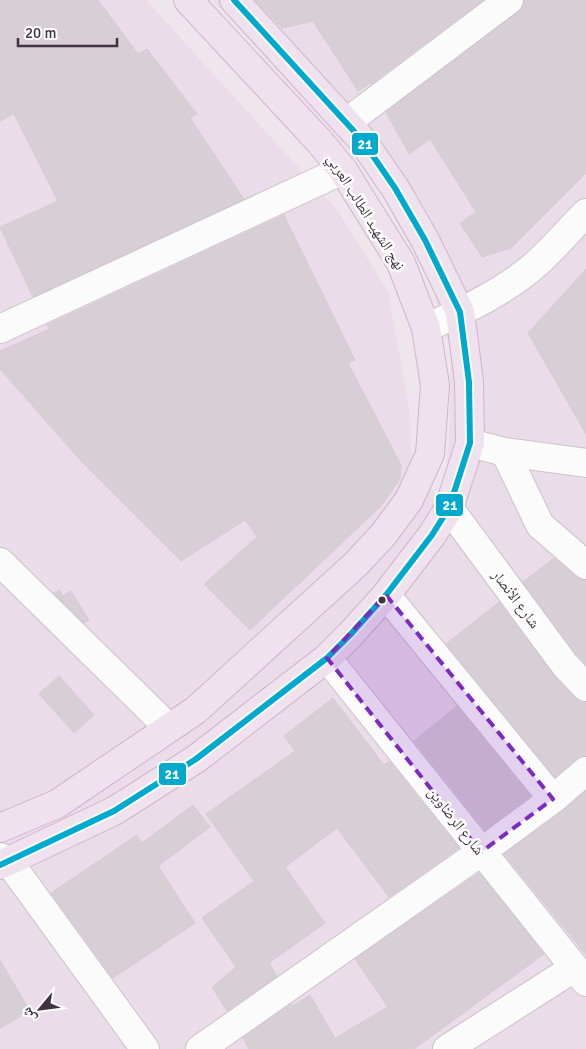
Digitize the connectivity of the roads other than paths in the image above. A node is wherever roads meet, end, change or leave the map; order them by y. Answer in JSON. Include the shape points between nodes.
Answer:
{"nodes":[{"id":1,"x":188,"y":0,"type":"edge"},
{"id":2,"x":234,"y":0,"type":"edge"},
{"id":3,"x":509,"y":0,"type":"edge"},
{"id":4,"x":347,"y":122,"type":"junction"},
{"id":5,"x":343,"y":170,"type":"junction"},
{"id":6,"x":586,"y":213,"type":"edge"},
{"id":7,"x":460,"y":312,"type":"junction"},
{"id":8,"x":426,"y":328,"type":"junction"},
{"id":9,"x":0,"y":329,"type":"edge"},
{"id":10,"x":470,"y":444,"type":"junction"},
{"id":11,"x":505,"y":452,"type":"junction"},
{"id":12,"x":586,"y":463,"type":"edge"},
{"id":13,"x":449,"y":508,"type":"junction"},
{"id":14,"x":0,"y":562,"type":"edge"},
{"id":15,"x":586,"y":565,"type":"edge"},
{"id":16,"x":386,"y":595,"type":"junction"},
{"id":17,"x":327,"y":658,"type":"junction"},
{"id":18,"x":586,"y":687,"type":"edge"},
{"id":19,"x":169,"y":728,"type":"junction"},
{"id":20,"x":586,"y":771,"type":"edge"},
{"id":21,"x":553,"y":799,"type":"junction"},
{"id":22,"x":0,"y":828,"type":"edge"},
{"id":23,"x":481,"y":852,"type":"junction"},
{"id":24,"x":3,"y":861,"type":"edge"},
{"id":25,"x":580,"y":975,"type":"edge"},
{"id":26,"x":144,"y":1049,"type":"edge"},
{"id":27,"x":200,"y":1049,"type":"edge"},
{"id":28,"x":447,"y":1049,"type":"edge"}],
"edges":[{"from":1,"to":5,"type":"main road","name":"نهج الشهيد الطالب العربي"},
{"from":2,"to":4,"type":"main road"},
{"from":3,"to":4,"type":"street"},
{"from":4,"to":7,"type":"main road","via":[[395,188]]},
{"from":5,"to":8,"type":"main road","name":"نهج الشهيد الطالب العربي","via":[[401,263]]},
{"from":5,"to":9,"type":"street"},
{"from":6,"to":7,"type":"street","via":[[534,266]]},
{"from":7,"to":8,"type":"street"},
{"from":7,"to":10,"type":"main road","via":[[469,382]]},
{"from":8,"to":19,"type":"main road","name":"نهج الشهيد الطالب العربي","via":[[435,385],[430,454],[409,500],[356,564],[196,710]]},
{"from":10,"to":11,"type":"street"},
{"from":10,"to":13,"type":"main road"},
{"from":11,"to":12,"type":"street"},
{"from":11,"to":15,"type":"street","via":[[540,525]]},
{"from":13,"to":16,"type":"main road"},
{"from":13,"to":18,"type":"street","name":"شارع الأنصار","via":[[566,665]]},
{"from":14,"to":19,"type":"street"},
{"from":16,"to":17,"type":"main road"},
{"from":16,"to":21,"type":"street"},
{"from":17,"to":23,"type":"street","name":"شارع الرضاوين"},
{"from":17,"to":24,"type":"main road","via":[[188,765],[114,811]]},
{"from":19,"to":22,"type":"main road","name":"نهج الشهيد الطالب العربي","via":[[57,804]]},
{"from":20,"to":21,"type":"street"},
{"from":21,"to":23,"type":"street"},
{"from":23,"to":25,"type":"street","name":"شارع الرضاوين"},
{"from":23,"to":27,"type":"street"},
{"from":24,"to":26,"type":"street"},
{"from":25,"to":28,"type":"street"}]}
